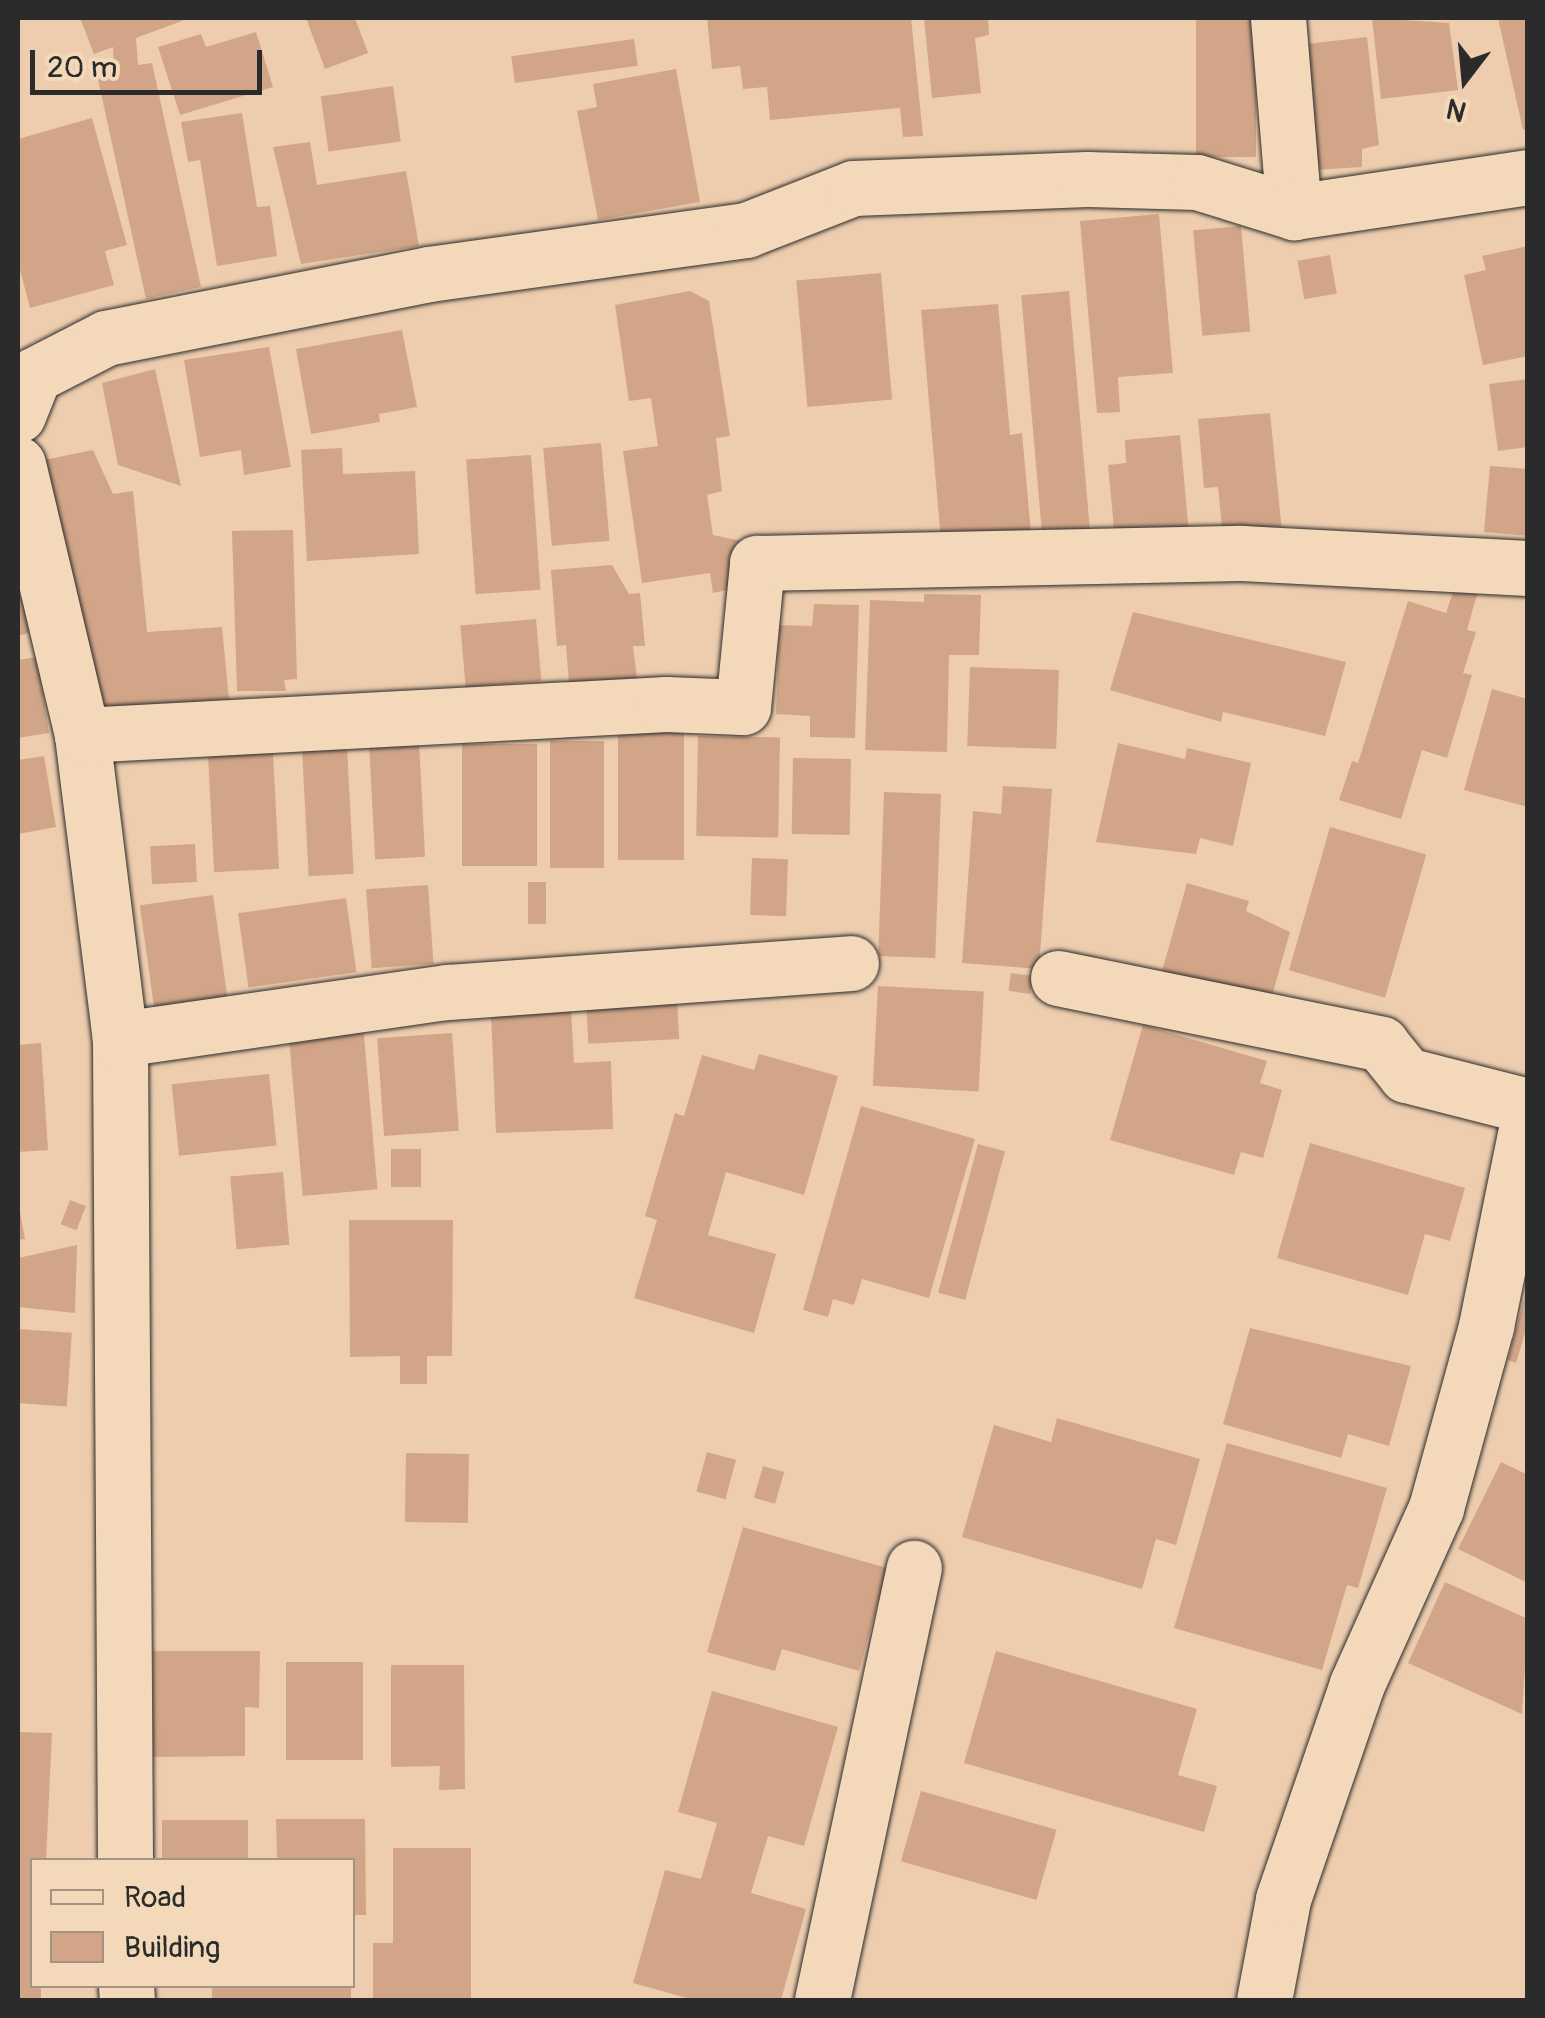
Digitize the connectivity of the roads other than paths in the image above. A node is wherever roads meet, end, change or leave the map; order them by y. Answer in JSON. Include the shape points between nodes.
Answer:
{"nodes":[{"id":1,"x":1278,"y":18,"type":"edge"},
{"id":2,"x":1528,"y":178,"type":"edge"},
{"id":3,"x":1294,"y":212,"type":"junction"},
{"id":4,"x":23,"y":382,"type":"edge"},
{"id":5,"x":18,"y":464,"type":"edge"},
{"id":6,"x":1528,"y":568,"type":"edge"},
{"id":7,"x":82,"y":734,"type":"junction"},
{"id":8,"x":851,"y":963,"type":"dead end"},
{"id":9,"x":1058,"y":978,"type":"dead end"},
{"id":10,"x":120,"y":1039,"type":"junction"},
{"id":11,"x":1528,"y":1106,"type":"edge"},
{"id":12,"x":1528,"y":1120,"type":"edge"},
{"id":13,"x":914,"y":1568,"type":"dead end"},
{"id":14,"x":125,"y":1858,"type":"edge"},
{"id":15,"x":822,"y":2000,"type":"edge"},
{"id":16,"x":1264,"y":2000,"type":"edge"}],
"edges":[{"from":1,"to":3,"type":"street"},
{"from":2,"to":3,"type":"street"},
{"from":3,"to":4,"type":"street","via":[[1197,182],[853,188],[746,230],[429,274],[106,338]]},
{"from":5,"to":7,"type":"street"},
{"from":6,"to":7,"type":"street","via":[[1242,553],[757,563],[743,708],[646,705]]},
{"from":7,"to":10,"type":"street"},
{"from":8,"to":10,"type":"street","via":[[448,992]]},
{"from":9,"to":11,"type":"street","via":[[1381,1044],[1406,1075]]},
{"from":10,"to":14,"type":"street"},
{"from":12,"to":16,"type":"street","via":[[1486,1326],[1436,1508],[1344,1720],[1283,1899]]},
{"from":13,"to":15,"type":"street"}]}
